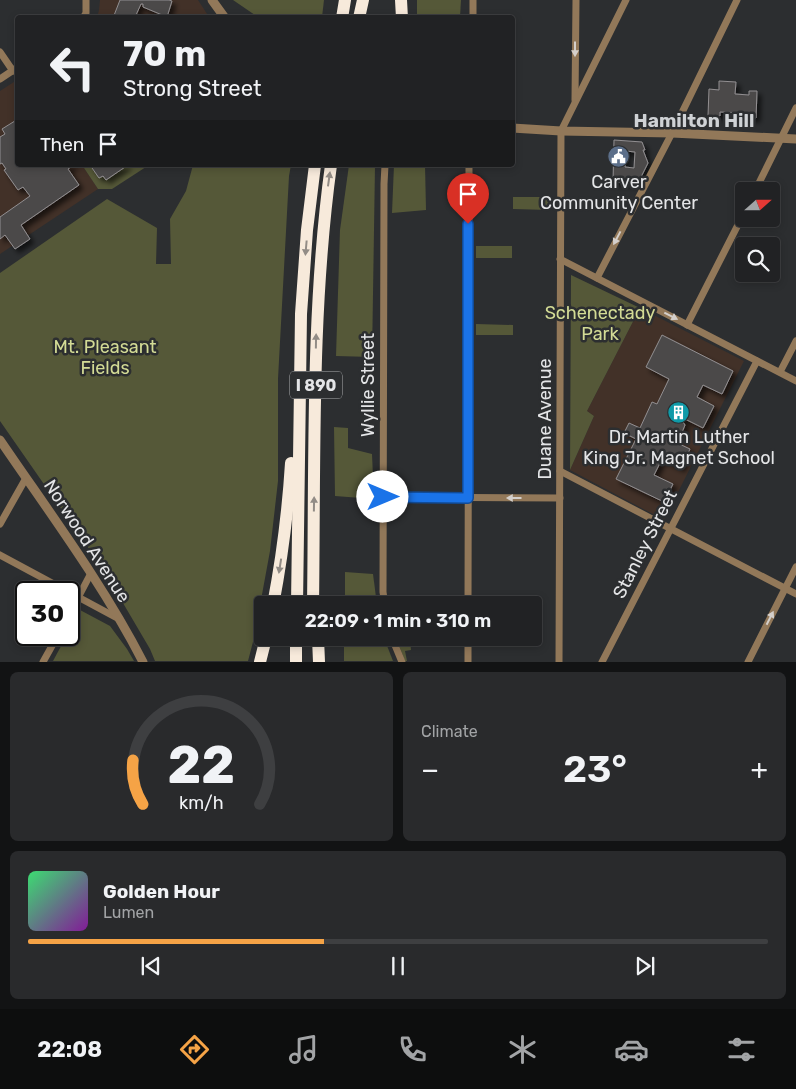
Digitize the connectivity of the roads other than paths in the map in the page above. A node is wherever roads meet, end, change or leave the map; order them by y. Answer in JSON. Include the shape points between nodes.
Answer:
{"nodes":[{"id":1,"x":86,"y":0,"type":"edge"},
{"id":2,"x":212,"y":0,"type":"edge"},
{"id":3,"x":345,"y":0,"type":"edge"},
{"id":4,"x":362,"y":0,"type":"edge"},
{"id":5,"x":401,"y":0,"type":"edge"},
{"id":6,"x":473,"y":0,"type":"edge"},
{"id":7,"x":576,"y":0,"type":"edge"},
{"id":8,"x":626,"y":0,"type":"edge"},
{"id":9,"x":737,"y":0,"type":"edge"},
{"id":10,"x":85,"y":15,"type":"edge"},
{"id":11,"x":223,"y":15,"type":"edge"},
{"id":12,"x":342,"y":15,"type":"edge"},
{"id":13,"x":360,"y":15,"type":"edge"},
{"id":14,"x":402,"y":15,"type":"edge"},
{"id":15,"x":472,"y":15,"type":"edge"},
{"id":16,"x":0,"y":52,"type":"edge"},
{"id":17,"x":15,"y":69,"type":"edge"},
{"id":18,"x":0,"y":79,"type":"edge"},
{"id":19,"x":575,"y":103,"type":"junction"},
{"id":20,"x":796,"y":108,"type":"edge"},
{"id":21,"x":515,"y":128,"type":"edge"},
{"id":22,"x":560,"y":131,"type":"junction"},
{"id":23,"x":672,"y":133,"type":"junction"},
{"id":24,"x":781,"y":138,"type":"junction"},
{"id":25,"x":796,"y":139,"type":"edge"},
{"id":26,"x":315,"y":167,"type":"edge"},
{"id":27,"x":332,"y":167,"type":"edge"},
{"id":28,"x":385,"y":167,"type":"edge"},
{"id":29,"x":469,"y":167,"type":"edge"},
{"id":30,"x":759,"y":182,"type":"edge"},
{"id":31,"x":736,"y":228,"type":"edge"},
{"id":32,"x":560,"y":259,"type":"junction"},
{"id":33,"x":597,"y":278,"type":"junction"},
{"id":34,"x":687,"y":324,"type":"junction"},
{"id":35,"x":796,"y":341,"type":"edge"},
{"id":36,"x":757,"y":360,"type":"junction"},
{"id":37,"x":780,"y":372,"type":"junction"},
{"id":38,"x":796,"y":380,"type":"edge"},
{"id":39,"x":299,"y":396,"type":"junction"},
{"id":40,"x":0,"y":440,"type":"edge"},
{"id":41,"x":560,"y":471,"type":"junction"},
{"id":42,"x":26,"y":478,"type":"junction"},
{"id":43,"x":383,"y":497,"type":"junction"},
{"id":44,"x":468,"y":498,"type":"junction"},
{"id":45,"x":560,"y":498,"type":"junction"},
{"id":46,"x":0,"y":524,"type":"edge"},
{"id":47,"x":314,"y":529,"type":"junction"},
{"id":48,"x":670,"y":529,"type":"junction"},
{"id":49,"x":0,"y":555,"type":"edge"},
{"id":50,"x":796,"y":567,"type":"edge"},
{"id":51,"x":91,"y":573,"type":"junction"},
{"id":52,"x":49,"y":581,"type":"edge"},
{"id":53,"x":785,"y":588,"type":"junction"},
{"id":54,"x":796,"y":594,"type":"edge"},
{"id":55,"x":80,"y":595,"type":"edge"},
{"id":56,"x":275,"y":596,"type":"edge"},
{"id":57,"x":297,"y":596,"type":"edge"},
{"id":58,"x":313,"y":596,"type":"edge"},
{"id":59,"x":317,"y":596,"type":"edge"},
{"id":60,"x":384,"y":596,"type":"edge"},
{"id":61,"x":468,"y":596,"type":"edge"},
{"id":62,"x":80,"y":598,"type":"edge"},
{"id":63,"x":119,"y":619,"type":"junction"},
{"id":64,"x":52,"y":646,"type":"edge"},
{"id":65,"x":264,"y":646,"type":"edge"},
{"id":66,"x":296,"y":646,"type":"edge"},
{"id":67,"x":312,"y":646,"type":"edge"},
{"id":68,"x":318,"y":646,"type":"edge"},
{"id":69,"x":395,"y":646,"type":"edge"},
{"id":70,"x":468,"y":646,"type":"edge"},
{"id":71,"x":43,"y":662,"type":"edge"},
{"id":72,"x":143,"y":662,"type":"edge"},
{"id":73,"x":260,"y":662,"type":"edge"},
{"id":74,"x":296,"y":662,"type":"edge"},
{"id":75,"x":312,"y":662,"type":"edge"},
{"id":76,"x":319,"y":662,"type":"edge"},
{"id":77,"x":402,"y":662,"type":"edge"},
{"id":78,"x":468,"y":662,"type":"edge"},
{"id":79,"x":559,"y":662,"type":"edge"},
{"id":80,"x":602,"y":662,"type":"edge"},
{"id":81,"x":748,"y":662,"type":"edge"}],
"edges":[{"from":1,"to":10,"type":"street"},
{"from":2,"to":11,"type":"street"},
{"from":3,"to":12,"type":"highway"},
{"from":4,"to":13,"type":"highway"},
{"from":5,"to":14,"type":"highway"},
{"from":6,"to":15,"type":"street"},
{"from":7,"to":19,"type":"street","name":"Duane Avenue","one_way":true},
{"from":8,"to":19,"type":"street"},
{"from":9,"to":23,"type":"street"},
{"from":16,"to":17,"type":"street"},
{"from":17,"to":18,"type":"street"},
{"from":19,"to":22,"type":"street","name":"Duane Avenue"},
{"from":20,"to":24,"type":"street"},
{"from":21,"to":22,"type":"street"},
{"from":22,"to":23,"type":"street"},
{"from":22,"to":32,"type":"street","name":"Duane Avenue"},
{"from":23,"to":24,"type":"street"},
{"from":23,"to":33,"type":"street","one_way":true},
{"from":24,"to":25,"type":"street"},
{"from":24,"to":30,"type":"street"},
{"from":26,"to":39,"type":"highway","number":"I 890","one_way":true,"via":[[301,314]]},
{"from":47,"to":27,"type":"highway","number":"I 890","one_way":true,"via":[[317,315]]},
{"from":28,"to":43,"type":"street","name":"Wyllie Street"},
{"from":29,"to":44,"type":"street"},
{"from":31,"to":34,"type":"street"},
{"from":32,"to":33,"type":"street"},
{"from":32,"to":41,"type":"street","name":"Duane Avenue"},
{"from":33,"to":34,"type":"street","one_way":true},
{"from":34,"to":36,"type":"street"},
{"from":35,"to":37,"type":"street"},
{"from":36,"to":37,"type":"street"},
{"from":36,"to":48,"type":"street","name":"Stanley Street"},
{"from":37,"to":38,"type":"street"},
{"from":39,"to":56,"type":"highway","one_way":true},
{"from":39,"to":57,"type":"highway","number":"I 890"},
{"from":40,"to":42,"type":"street","name":"Norwood Avenue"},
{"from":41,"to":45,"type":"street","name":"Duane Avenue"},
{"from":41,"to":48,"type":"street"},
{"from":42,"to":46,"type":"street"},
{"from":42,"to":51,"type":"street","name":"Norwood Avenue"},
{"from":43,"to":44,"type":"street"},
{"from":43,"to":60,"type":"street","name":"Wyllie Street"},
{"from":45,"to":44,"type":"street","one_way":true},
{"from":44,"to":61,"type":"street"},
{"from":45,"to":79,"type":"street","name":"Duane Avenue"},
{"from":47,"to":58,"type":"highway","number":"I 890"},
{"from":47,"to":59,"type":"highway"},
{"from":48,"to":53,"type":"street"},
{"from":48,"to":80,"type":"street","name":"Stanley Street"},
{"from":49,"to":52,"type":"street"},
{"from":50,"to":53,"type":"street"},
{"from":51,"to":55,"type":"street"},
{"from":51,"to":63,"type":"street","name":"Norwood Avenue"},
{"from":53,"to":54,"type":"street"},
{"from":81,"to":53,"type":"street","one_way":true},
{"from":62,"to":63,"type":"street"},
{"from":63,"to":72,"type":"street","name":"Norwood Avenue"},
{"from":64,"to":71,"type":"street"},
{"from":65,"to":73,"type":"highway"},
{"from":66,"to":74,"type":"highway"},
{"from":67,"to":75,"type":"highway"},
{"from":68,"to":76,"type":"highway"},
{"from":69,"to":77,"type":"street"},
{"from":70,"to":78,"type":"street"}]}
